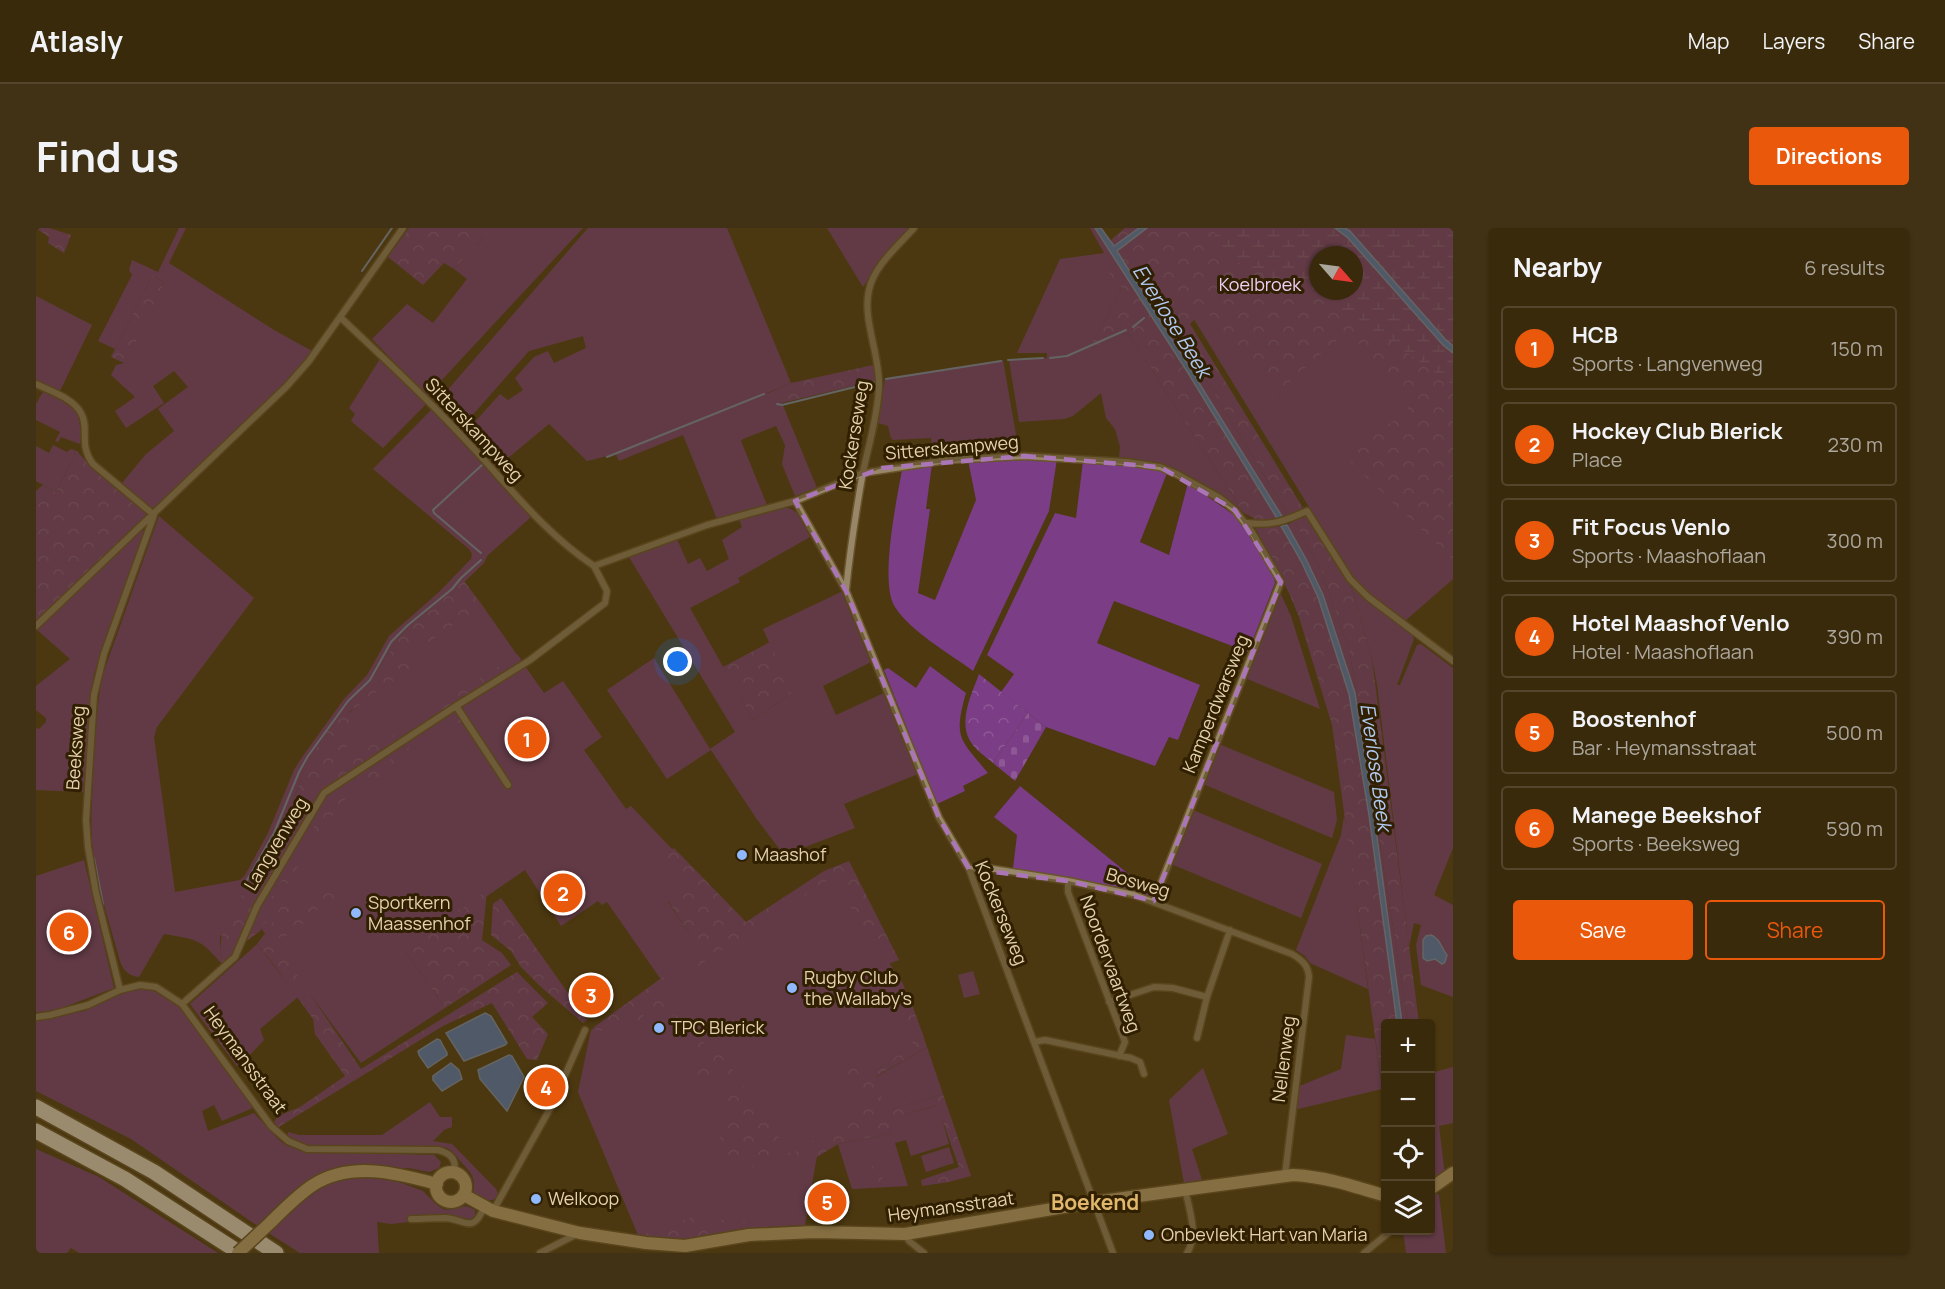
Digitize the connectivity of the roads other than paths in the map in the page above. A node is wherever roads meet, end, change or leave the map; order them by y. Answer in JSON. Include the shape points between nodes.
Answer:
{"nodes":[{"id":1,"x":403,"y":228,"type":"edge"},
{"id":2,"x":914,"y":228,"type":"edge"},
{"id":3,"x":340,"y":317,"type":"junction"},
{"id":4,"x":36,"y":384,"type":"edge"},
{"id":5,"x":863,"y":473,"type":"junction"},
{"id":6,"x":795,"y":501,"type":"junction"},
{"id":7,"x":154,"y":515,"type":"junction"},
{"id":8,"x":1247,"y":523,"type":"junction"},
{"id":9,"x":594,"y":566,"type":"junction"},
{"id":10,"x":846,"y":591,"type":"junction"},
{"id":11,"x":36,"y":626,"type":"edge"},
{"id":12,"x":1453,"y":661,"type":"edge"},
{"id":13,"x":456,"y":706,"type":"junction"},
{"id":14,"x":508,"y":785,"type":"dead end"},
{"id":15,"x":969,"y":869,"type":"junction"},
{"id":16,"x":1068,"y":881,"type":"junction"},
{"id":17,"x":1154,"y":901,"type":"junction"},
{"id":18,"x":1230,"y":930,"type":"junction"},
{"id":19,"x":1292,"y":954,"type":"joint"},
{"id":20,"x":120,"y":990,"type":"junction"},
{"id":21,"x":1207,"y":997,"type":"junction"},
{"id":22,"x":1109,"y":1002,"type":"junction"},
{"id":23,"x":182,"y":1004,"type":"junction"},
{"id":24,"x":36,"y":1017,"type":"edge"},
{"id":25,"x":585,"y":1030,"type":"dead end"},
{"id":26,"x":1197,"y":1038,"type":"dead end"},
{"id":27,"x":1034,"y":1042,"type":"junction"},
{"id":28,"x":1119,"y":1056,"type":"junction"},
{"id":29,"x":1144,"y":1074,"type":"dead end"},
{"id":30,"x":36,"y":1107,"type":"edge"},
{"id":31,"x":36,"y":1131,"type":"edge"},
{"id":32,"x":36,"y":1142,"type":"edge"},
{"id":33,"x":454,"y":1172,"type":"junction"},
{"id":34,"x":1453,"y":1173,"type":"edge"},
{"id":35,"x":1285,"y":1176,"type":"junction"},
{"id":36,"x":125,"y":1179,"type":"junction"},
{"id":37,"x":437,"y":1184,"type":"junction"},
{"id":38,"x":1435,"y":1186,"type":"edge"},
{"id":39,"x":1185,"y":1188,"type":"junction"},
{"id":40,"x":464,"y":1195,"type":"junction"},
{"id":41,"x":1381,"y":1195,"type":"edge"},
{"id":42,"x":1094,"y":1202,"type":"junction"},
{"id":43,"x":488,"y":1209,"type":"junction"},
{"id":44,"x":411,"y":1219,"type":"dead end"},
{"id":45,"x":580,"y":1233,"type":"junction"},
{"id":46,"x":905,"y":1234,"type":"junction"},
{"id":47,"x":1386,"y":1235,"type":"edge"},
{"id":48,"x":239,"y":1253,"type":"edge"},
{"id":49,"x":276,"y":1253,"type":"edge"},
{"id":50,"x":540,"y":1253,"type":"edge"},
{"id":51,"x":924,"y":1253,"type":"edge"},
{"id":52,"x":1113,"y":1253,"type":"edge"},
{"id":53,"x":1187,"y":1253,"type":"edge"},
{"id":54,"x":1364,"y":1253,"type":"edge"}],
"edges":[{"from":1,"to":3,"type":"street"},
{"from":2,"to":5,"type":"street","name":"Kockerseweg","via":[[887,258],[869,288],[866,303],[879,387]]},
{"from":3,"to":7,"type":"street","via":[[287,386]]},
{"from":3,"to":9,"type":"street","name":"Sitterskampweg","via":[[438,411],[534,514],[573,552]]},
{"from":4,"to":7,"type":"street","via":[[80,411],[86,455]]},
{"from":5,"to":6,"type":"street","name":"Sitterskampweg"},
{"from":5,"to":8,"type":"street","name":"Sitterskampweg","via":[[947,460],[1024,456],[1126,462],[1177,474],[1220,498]]},
{"from":5,"to":10,"type":"street","name":"Kockerseweg"},
{"from":6,"to":9,"type":"street","name":"Sitterskampweg","via":[[707,525]]},
{"from":6,"to":10,"type":"street","name":"Kockerseweg"},
{"from":7,"to":11,"type":"street"},
{"from":7,"to":20,"type":"street","name":"Beeksweg","via":[[104,654],[94,695],[86,820],[88,848]]},
{"from":8,"to":12,"type":"street","via":[[1276,524],[1307,510],[1350,579]]},
{"from":8,"to":17,"type":"street","name":"Kamperdwarsweg","via":[[1281,582]]},
{"from":9,"to":13,"type":"street","name":"Langvenweg","via":[[607,591],[605,603],[531,660]]},
{"from":10,"to":15,"type":"street","name":"Kockerseweg","via":[[939,818]]},
{"from":13,"to":14,"type":"street"},
{"from":13,"to":23,"type":"street","name":"Langvenweg","via":[[324,793],[257,906],[235,957]]},
{"from":15,"to":16,"type":"street","name":"Bosweg","via":[[987,868]]},
{"from":15,"to":27,"type":"street","name":"Kockerseweg"},
{"from":16,"to":17,"type":"street","name":"Bosweg"},
{"from":16,"to":22,"type":"street","name":"Noordervaartweg","via":[[1068,892]]},
{"from":17,"to":18,"type":"street","name":"Bosweg"},
{"from":18,"to":19,"type":"street","name":"Bosweg"},
{"from":18,"to":21,"type":"street"},
{"from":19,"to":35,"type":"street","name":"Nellenweg","via":[[1308,969],[1309,977]]},
{"from":20,"to":23,"type":"street","name":"Heymansstraat","via":[[140,985],[156,987]]},
{"from":20,"to":24,"type":"street","name":"Heymansstraat","via":[[88,1005]]},
{"from":21,"to":22,"type":"street","via":[[1154,987]]},
{"from":21,"to":26,"type":"street"},
{"from":22,"to":28,"type":"street","name":"Noordervaartweg","via":[[1125,1041]]},
{"from":23,"to":33,"type":"street","name":"Heymansstraat","via":[[271,1126],[288,1141],[307,1149],[438,1150],[452,1156]]},
{"from":25,"to":43,"type":"street","via":[[552,1106]]},
{"from":27,"to":28,"type":"street","name":"Noordervaartweg","via":[[1045,1040]]},
{"from":27,"to":42,"type":"street","name":"Kockerseweg"},
{"from":28,"to":29,"type":"street","name":"Noordervaartweg","via":[[1140,1062]]},
{"from":30,"to":49,"type":"highway","via":[[154,1172]]},
{"from":31,"to":36,"type":"highway"},
{"from":32,"to":36,"type":"highway"},
{"from":33,"to":37,"type":"street","via":[[445,1174]]},
{"from":33,"to":40,"type":"street","via":[[465,1181]]},
{"from":34,"to":38,"type":"street"},
{"from":35,"to":39,"type":"street","name":"Heymansstraat"},
{"from":35,"to":41,"type":"street","name":"Heymansstraat","via":[[1319,1176]]},
{"from":36,"to":48,"type":"highway"},
{"from":37,"to":40,"type":"street","via":[[444,1200],[453,1202]]},
{"from":37,"to":48,"type":"street","bridge":true,"via":[[384,1172],[333,1175],[314,1184]]},
{"from":39,"to":42,"type":"street","name":"Heymansstraat"},
{"from":39,"to":53,"type":"street","via":[[1194,1233]]},
{"from":40,"to":43,"type":"street","name":"Heymansstraat"},
{"from":42,"to":46,"type":"street","name":"Heymansstraat"},
{"from":42,"to":52,"type":"street","name":"Kockerseweg"},
{"from":43,"to":44,"type":"street","via":[[471,1224],[449,1218]]},
{"from":43,"to":45,"type":"street","name":"Heymansstraat"},
{"from":45,"to":46,"type":"street","name":"Heymansstraat","via":[[686,1246],[748,1235]]},
{"from":45,"to":50,"type":"street"},
{"from":46,"to":51,"type":"street"},
{"from":47,"to":54,"type":"street"}]}
